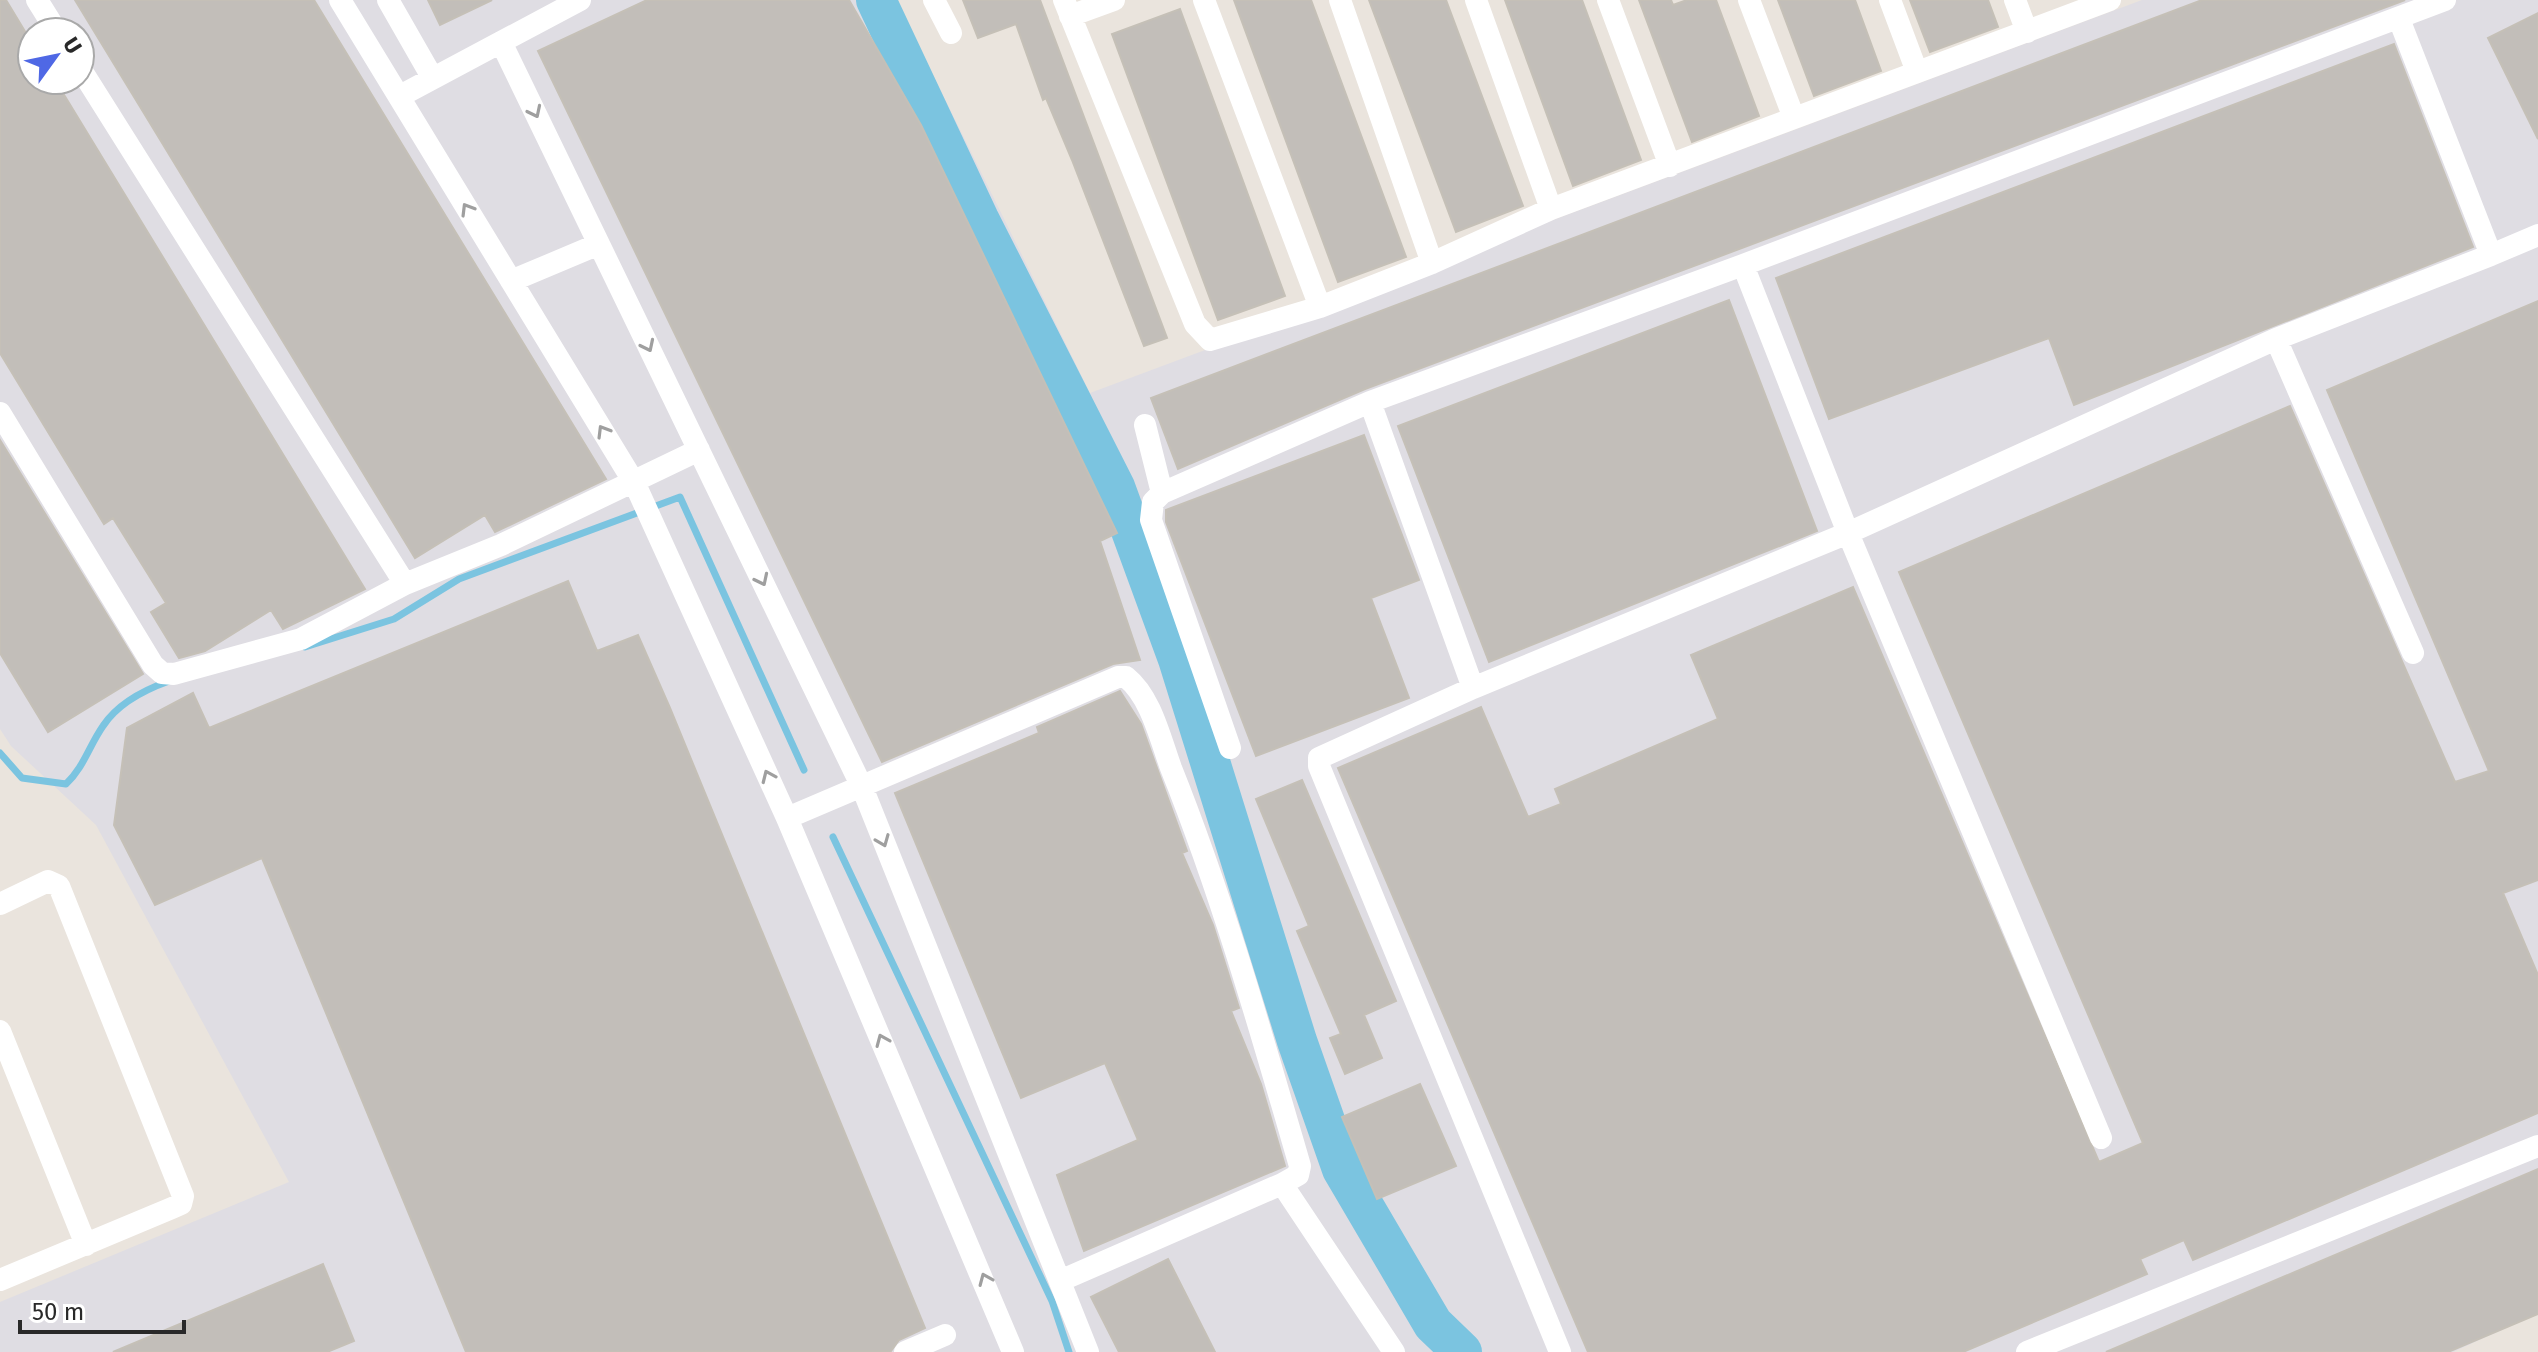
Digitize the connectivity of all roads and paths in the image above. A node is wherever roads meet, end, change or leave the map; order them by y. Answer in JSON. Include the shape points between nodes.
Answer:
{"nodes":[{"id":1,"x":388,"y":0,"type":"edge"},
{"id":2,"x":580,"y":0,"type":"edge"},
{"id":3,"x":934,"y":0,"type":"edge"},
{"id":4,"x":1114,"y":0,"type":"edge"},
{"id":5,"x":1204,"y":0,"type":"edge"},
{"id":6,"x":1340,"y":0,"type":"edge"},
{"id":7,"x":1476,"y":0,"type":"edge"},
{"id":8,"x":1608,"y":0,"type":"edge"},
{"id":9,"x":1749,"y":0,"type":"edge"},
{"id":10,"x":1890,"y":0,"type":"edge"},
{"id":11,"x":2015,"y":0,"type":"edge"},
{"id":12,"x":2110,"y":0,"type":"edge"},
{"id":13,"x":344,"y":1,"type":"edge"},
{"id":14,"x":2436,"y":2,"type":"edge"},
{"id":15,"x":1067,"y":8,"type":"edge"},
{"id":16,"x":2399,"y":19,"type":"junction"},
{"id":17,"x":2027,"y":32,"type":"junction"},
{"id":18,"x":951,"y":33,"type":"dead end"},
{"id":19,"x":501,"y":42,"type":"junction"},
{"id":20,"x":1917,"y":72,"type":"junction"},
{"id":21,"x":432,"y":77,"type":"junction"},
{"id":22,"x":96,"y":93,"type":"edge"},
{"id":23,"x":400,"y":96,"type":"junction"},
{"id":24,"x":1794,"y":118,"type":"junction"},
{"id":25,"x":1670,"y":166,"type":"junction"},
{"id":26,"x":1551,"y":209,"type":"junction"},
{"id":27,"x":2538,"y":235,"type":"edge"},
{"id":28,"x":599,"y":244,"type":"junction"},
{"id":29,"x":2491,"y":255,"type":"junction"},
{"id":30,"x":1432,"y":263,"type":"junction"},
{"id":31,"x":1743,"y":265,"type":"junction"},
{"id":32,"x":511,"y":281,"type":"junction"},
{"id":33,"x":1320,"y":307,"type":"junction"},
{"id":34,"x":2276,"y":339,"type":"junction"},
{"id":35,"x":1370,"y":402,"type":"junction"},
{"id":36,"x":0,"y":413,"type":"edge"},
{"id":37,"x":1145,"y":425,"type":"dead end"},
{"id":38,"x":699,"y":450,"type":"junction"},
{"id":39,"x":638,"y":491,"type":"junction"},
{"id":40,"x":1162,"y":493,"type":"junction"},
{"id":41,"x":1848,"y":533,"type":"junction"},
{"id":42,"x":405,"y":584,"type":"junction"},
{"id":43,"x":2413,"y":653,"type":"dead end"},
{"id":44,"x":1473,"y":688,"type":"junction"},
{"id":45,"x":1230,"y":748,"type":"dead end"},
{"id":46,"x":852,"y":791,"type":"junction"},
{"id":47,"x":794,"y":815,"type":"junction"},
{"id":48,"x":0,"y":904,"type":"edge"},
{"id":49,"x":0,"y":1031,"type":"edge"},
{"id":50,"x":2101,"y":1138,"type":"dead end"},
{"id":51,"x":2538,"y":1146,"type":"edge"},
{"id":52,"x":1282,"y":1184,"type":"junction"},
{"id":53,"x":86,"y":1245,"type":"junction"},
{"id":54,"x":0,"y":1280,"type":"edge"},
{"id":55,"x":1062,"y":1280,"type":"junction"},
{"id":56,"x":945,"y":1335,"type":"dead end"},
{"id":57,"x":905,"y":1352,"type":"edge"},
{"id":58,"x":1013,"y":1352,"type":"edge"},
{"id":59,"x":1088,"y":1352,"type":"edge"},
{"id":60,"x":1394,"y":1352,"type":"edge"},
{"id":61,"x":1560,"y":1352,"type":"edge"},
{"id":62,"x":2027,"y":1352,"type":"edge"}],
"edges":[{"from":1,"to":21,"type":"street"},
{"from":2,"to":19,"type":"street"},
{"from":3,"to":18,"type":"street"},
{"from":4,"to":15,"type":"street"},
{"from":5,"to":33,"type":"street"},
{"from":6,"to":30,"type":"street"},
{"from":7,"to":26,"type":"street"},
{"from":8,"to":25,"type":"street"},
{"from":9,"to":24,"type":"street"},
{"from":10,"to":20,"type":"street"},
{"from":11,"to":17,"type":"street"},
{"from":12,"to":17,"type":"street"},
{"from":13,"to":23,"type":"street"},
{"from":14,"to":16,"type":"street"},
{"from":15,"to":33,"type":"street","via":[[1203,335],[1218,339]]},
{"from":16,"to":29,"type":"street"},
{"from":16,"to":31,"type":"street"},
{"from":17,"to":20,"type":"street"},
{"from":19,"to":21,"type":"street"},
{"from":19,"to":28,"type":"street","one_way":true},
{"from":20,"to":24,"type":"street"},
{"from":21,"to":23,"type":"street"},
{"from":22,"to":42,"type":"street"},
{"from":32,"to":23,"type":"street","one_way":true},
{"from":24,"to":25,"type":"street"},
{"from":25,"to":26,"type":"street"},
{"from":26,"to":30,"type":"street"},
{"from":27,"to":29,"type":"street"},
{"from":28,"to":32,"type":"street"},
{"from":28,"to":38,"type":"street","one_way":true},
{"from":29,"to":34,"type":"street"},
{"from":30,"to":33,"type":"street"},
{"from":31,"to":35,"type":"street"},
{"from":31,"to":41,"type":"street"},
{"from":39,"to":32,"type":"street","one_way":true},
{"from":34,"to":41,"type":"street"},
{"from":34,"to":43,"type":"street"},
{"from":35,"to":40,"type":"street"},
{"from":35,"to":44,"type":"street"},
{"from":36,"to":42,"type":"street","via":[[162,673],[301,639]]},
{"from":37,"to":40,"type":"street"},
{"from":38,"to":39,"type":"street"},
{"from":38,"to":46,"type":"street","one_way":true},
{"from":39,"to":42,"type":"street"},
{"from":47,"to":39,"type":"street","one_way":true},
{"from":40,"to":45,"type":"street","via":[[1153,502],[1151,520]]},
{"from":41,"to":44,"type":"street"},
{"from":41,"to":50,"type":"street"},
{"from":44,"to":61,"type":"street","via":[[1323,754],[1319,766]]},
{"from":46,"to":47,"type":"street"},
{"from":46,"to":52,"type":"street","via":[[1118,677],[1132,682],[1142,695],[1196,831],[1242,965],[1300,1166],[1298,1175]]},
{"from":46,"to":55,"type":"street","one_way":true},
{"from":58,"to":47,"type":"street","one_way":true},
{"from":48,"to":53,"type":"street","via":[[48,881],[59,886],[183,1196],[181,1204]]},
{"from":49,"to":53,"type":"street"},
{"from":51,"to":62,"type":"street"},
{"from":52,"to":55,"type":"street"},
{"from":52,"to":60,"type":"street"},
{"from":53,"to":54,"type":"street"},
{"from":55,"to":59,"type":"street"},
{"from":56,"to":57,"type":"street"}]}
